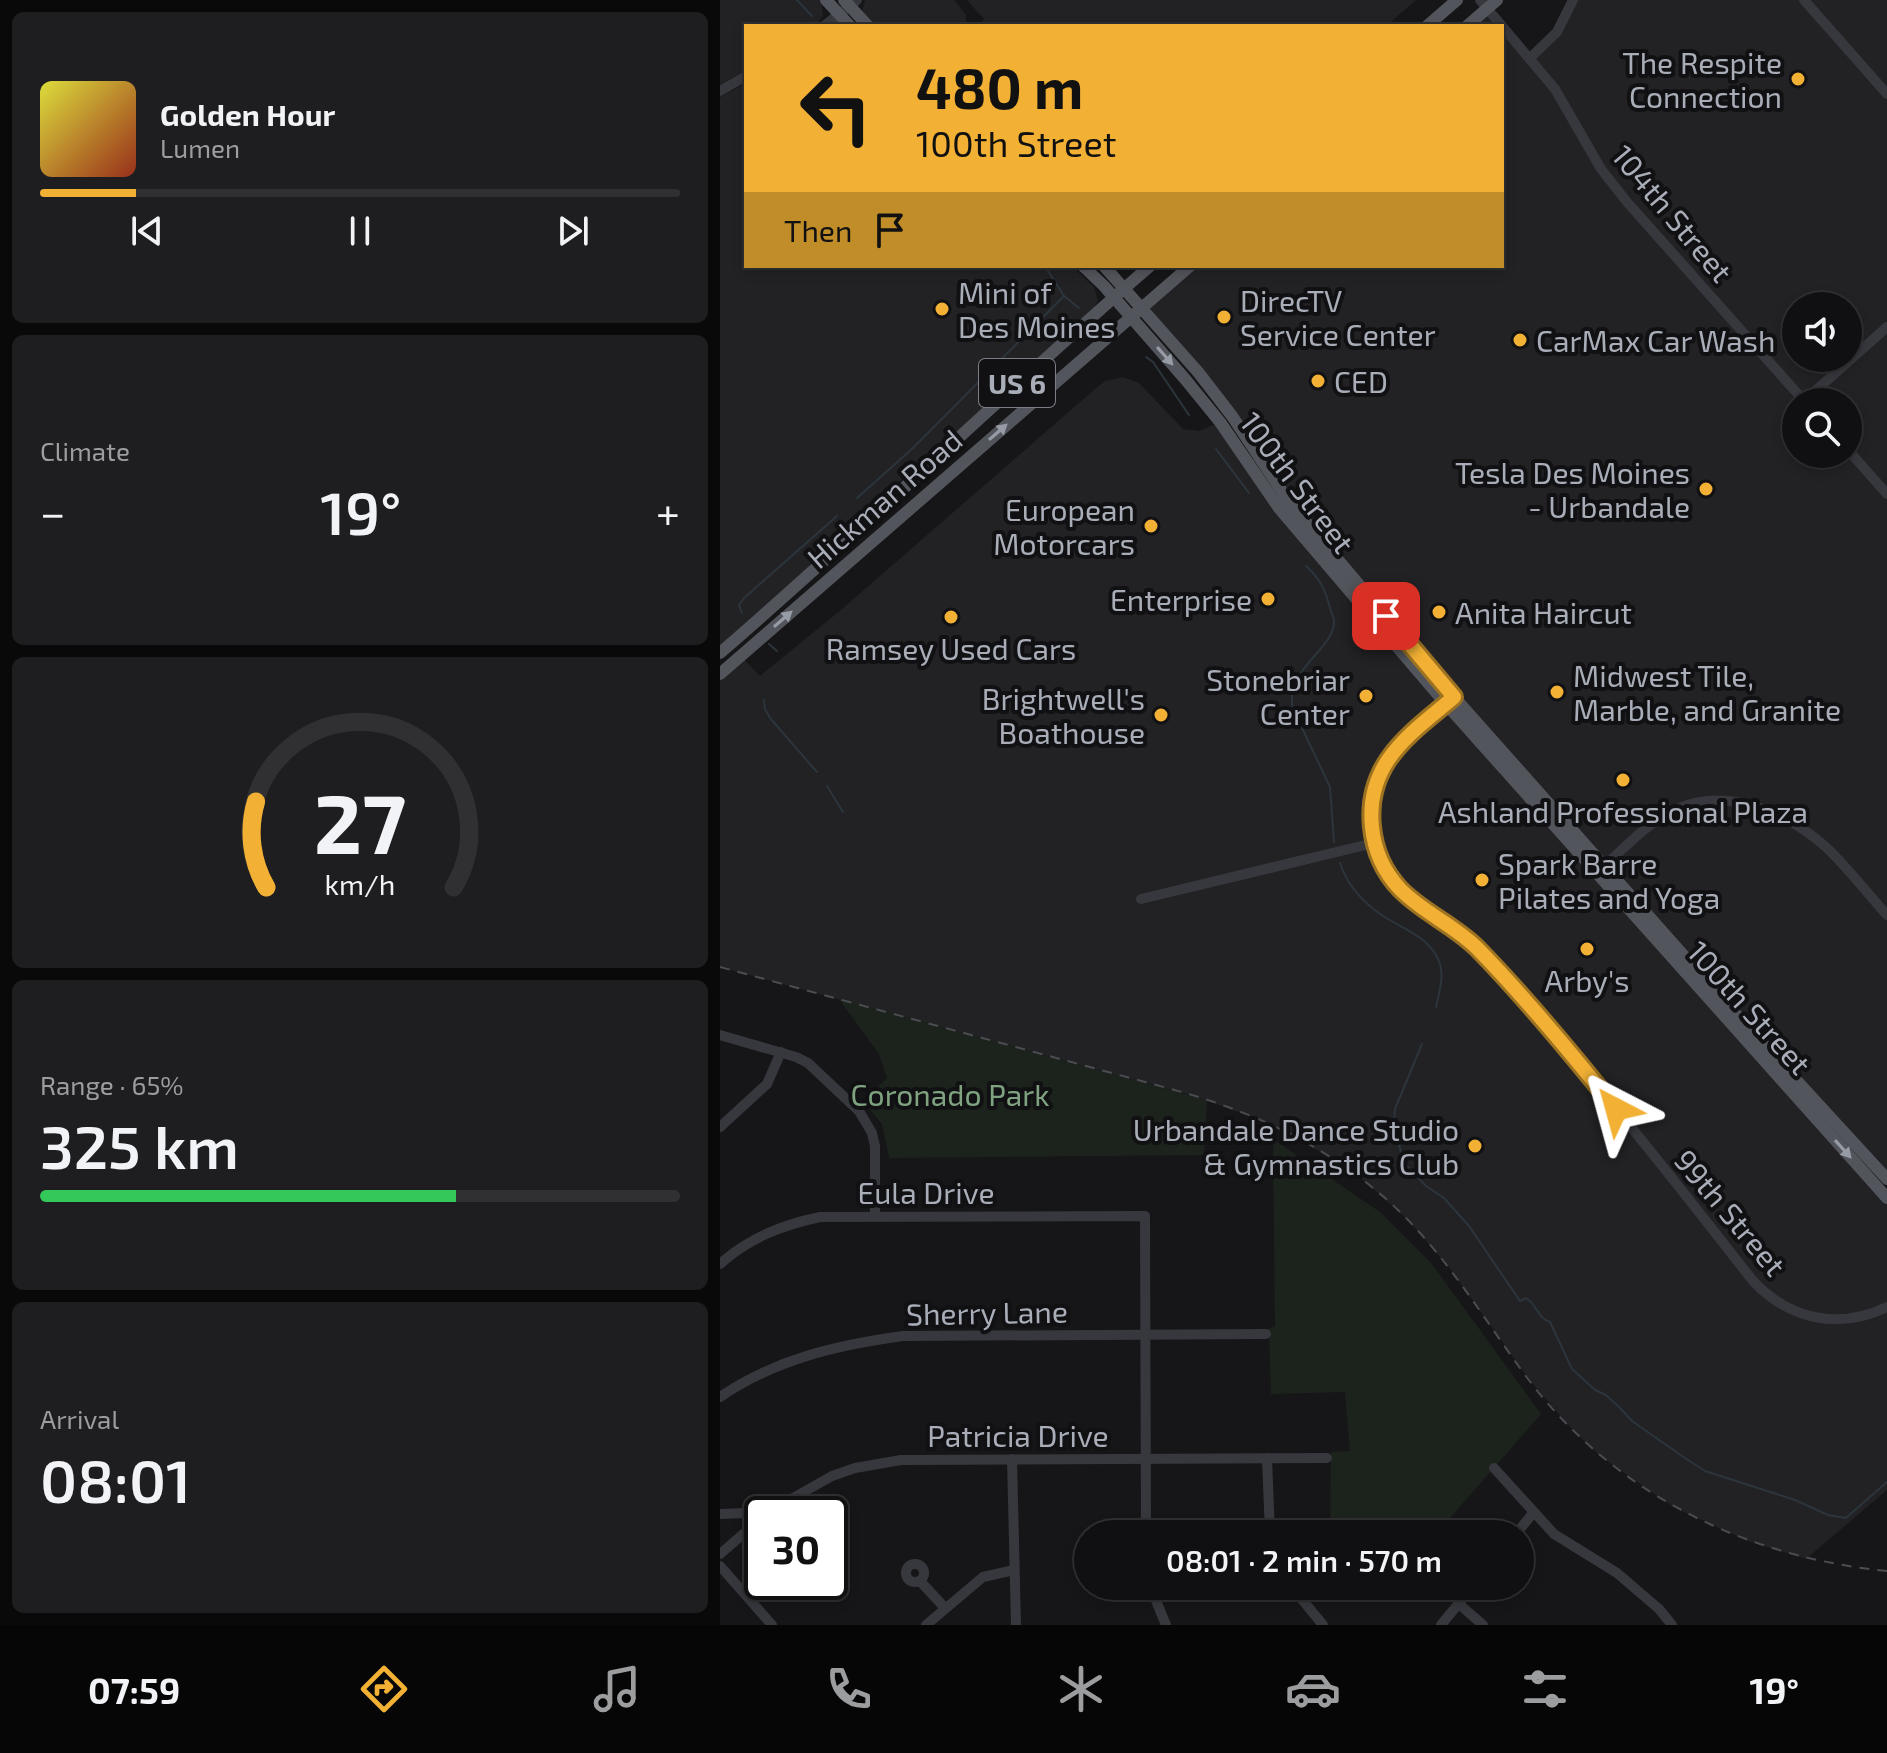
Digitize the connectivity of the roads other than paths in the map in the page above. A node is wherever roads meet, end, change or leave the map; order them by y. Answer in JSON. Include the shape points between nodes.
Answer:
{"nodes":[{"id":1,"x":826,"y":0,"type":"edge"},
{"id":2,"x":1457,"y":0,"type":"edge"},
{"id":3,"x":1573,"y":0,"type":"edge"},
{"id":4,"x":1804,"y":0,"type":"edge"},
{"id":5,"x":1488,"y":3,"type":"edge"},
{"id":6,"x":848,"y":5,"type":"edge"},
{"id":7,"x":826,"y":24,"type":"edge"},
{"id":8,"x":866,"y":24,"type":"edge"},
{"id":9,"x":1429,"y":24,"type":"edge"},
{"id":10,"x":1469,"y":24,"type":"edge"},
{"id":11,"x":1531,"y":57,"type":"junction"},
{"id":12,"x":744,"y":77,"type":"edge"},
{"id":13,"x":720,"y":91,"type":"edge"},
{"id":14,"x":1887,"y":94,"type":"edge"},
{"id":15,"x":1085,"y":268,"type":"edge"},
{"id":16,"x":1106,"y":268,"type":"edge"},
{"id":17,"x":1148,"y":268,"type":"edge"},
{"id":18,"x":1188,"y":268,"type":"edge"},
{"id":19,"x":1125,"y":288,"type":"junction"},
{"id":20,"x":1114,"y":297,"type":"junction"},
{"id":21,"x":1136,"y":312,"type":"junction"},
{"id":22,"x":1887,"y":327,"type":"edge"},
{"id":23,"x":1794,"y":388,"type":"edge"},
{"id":24,"x":1819,"y":388,"type":"edge"},
{"id":25,"x":1862,"y":466,"type":"edge"},
{"id":26,"x":1887,"y":494,"type":"edge"},
{"id":27,"x":720,"y":653,"type":"edge"},
{"id":28,"x":720,"y":674,"type":"edge"},
{"id":29,"x":1450,"y":700,"type":"junction"},
{"id":30,"x":1374,"y":843,"type":"junction"},
{"id":31,"x":1600,"y":870,"type":"junction"},
{"id":32,"x":1141,"y":899,"type":"dead end"},
{"id":33,"x":1887,"y":915,"type":"edge"},
{"id":34,"x":720,"y":1035,"type":"edge"},
{"id":35,"x":781,"y":1052,"type":"junction"},
{"id":36,"x":720,"y":1127,"type":"edge"},
{"id":37,"x":1887,"y":1179,"type":"edge"},
{"id":38,"x":1887,"y":1198,"type":"edge"},
{"id":39,"x":875,"y":1216,"type":"junction"},
{"id":40,"x":720,"y":1264,"type":"edge"},
{"id":41,"x":1887,"y":1307,"type":"edge"},
{"id":42,"x":1266,"y":1334,"type":"dead end"},
{"id":43,"x":1145,"y":1335,"type":"junction"},
{"id":44,"x":720,"y":1380,"type":"edge"},
{"id":45,"x":725,"y":1394,"type":"edge"},
{"id":46,"x":1146,"y":1458,"type":"junction"},
{"id":47,"x":1267,"y":1458,"type":"junction"},
{"id":48,"x":1327,"y":1458,"type":"dead end"},
{"id":49,"x":1012,"y":1459,"type":"junction"},
{"id":50,"x":1494,"y":1468,"type":"dead end"},
{"id":51,"x":797,"y":1496,"type":"edge"},
{"id":52,"x":744,"y":1513,"type":"edge"},
{"id":53,"x":1533,"y":1513,"type":"junction"},
{"id":54,"x":720,"y":1514,"type":"edge"},
{"id":55,"x":1146,"y":1520,"type":"edge"},
{"id":56,"x":1269,"y":1520,"type":"edge"},
{"id":57,"x":1527,"y":1520,"type":"edge"},
{"id":58,"x":744,"y":1533,"type":"edge"},
{"id":59,"x":720,"y":1554,"type":"edge"},
{"id":60,"x":720,"y":1566,"type":"edge"},
{"id":61,"x":1014,"y":1570,"type":"junction"},
{"id":62,"x":920,"y":1581,"type":"dead end"},
{"id":63,"x":1156,"y":1600,"type":"edge"},
{"id":64,"x":1302,"y":1600,"type":"edge"},
{"id":65,"x":1462,"y":1600,"type":"edge"},
{"id":66,"x":1459,"y":1604,"type":"junction"},
{"id":67,"x":945,"y":1608,"type":"junction"},
{"id":68,"x":772,"y":1625,"type":"edge"},
{"id":69,"x":926,"y":1625,"type":"edge"},
{"id":70,"x":1016,"y":1625,"type":"edge"},
{"id":71,"x":1166,"y":1625,"type":"edge"},
{"id":72,"x":1323,"y":1625,"type":"edge"},
{"id":73,"x":1441,"y":1625,"type":"edge"},
{"id":74,"x":1483,"y":1625,"type":"edge"},
{"id":75,"x":1672,"y":1625,"type":"edge"}],
"edges":[{"from":1,"to":6,"type":"main road"},
{"from":2,"to":9,"type":"main road"},
{"from":3,"to":11,"type":"street","via":[[1557,32]]},
{"from":4,"to":14,"type":"street"},
{"from":5,"to":10,"type":"main road"},
{"from":5,"to":11,"type":"street","name":"104th Street"},
{"from":6,"to":7,"type":"street"},
{"from":6,"to":8,"type":"main road"},
{"from":11,"to":23,"type":"street","name":"104th Street","via":[[1608,178]]},
{"from":12,"to":13,"type":"street"},
{"from":15,"to":20,"type":"main road","name":"100th Street"},
{"from":16,"to":19,"type":"main road","name":"100th Street"},
{"from":17,"to":19,"type":"main road","name":"Hickman Road","number":"US 6"},
{"from":18,"to":21,"type":"main road","name":"Hickman Road","number":"US 6"},
{"from":19,"to":20,"type":"main road","name":"Hickman Road","number":"US 6"},
{"from":19,"to":21,"type":"main road","name":"100th Street"},
{"from":20,"to":21,"type":"main road","name":"100th Street"},
{"from":20,"to":27,"type":"main road","name":"Hickman Road","number":"US 6"},
{"from":28,"to":21,"type":"main road","name":"Hickman Road","number":"US 6","one_way":true},
{"from":21,"to":29,"type":"main road","name":"100th Street","via":[[1198,372],[1289,502]]},
{"from":22,"to":24,"type":"street"},
{"from":25,"to":26,"type":"street"},
{"from":29,"to":30,"type":"street","name":"99th Street","via":[[1400,745],[1381,773],[1371,812]]},
{"from":29,"to":31,"type":"main road","name":"100th Street"},
{"from":30,"to":32,"type":"street"},
{"from":30,"to":41,"type":"street","name":"99th Street","via":[[1402,890],[1491,963],[1764,1292],[1789,1309],[1818,1319],[1856,1318]]},
{"from":31,"to":33,"type":"street","via":[[1673,810],[1713,800],[1740,802],[1769,812],[1824,846]]},
{"from":31,"to":37,"type":"main road","name":"100th Street"},
{"from":31,"to":38,"type":"main road","name":"100th Street","one_way":true},
{"from":34,"to":35,"type":"street"},
{"from":35,"to":36,"type":"street","via":[[767,1084]]},
{"from":35,"to":39,"type":"street","via":[[808,1063],[866,1122],[875,1146]]},
{"from":39,"to":40,"type":"street","name":"Eula Drive","via":[[801,1221],[763,1235]]},
{"from":39,"to":43,"type":"street","name":"Eula Drive","via":[[1145,1216]]},
{"from":42,"to":43,"type":"street","name":"Sherry Lane"},
{"from":43,"to":45,"type":"street","name":"Sherry Lane","via":[[903,1336],[864,1341],[809,1354]]},
{"from":43,"to":46,"type":"street"},
{"from":44,"to":45,"type":"street"},
{"from":46,"to":47,"type":"street","name":"Patricia Drive"},
{"from":46,"to":49,"type":"street","name":"Patricia Drive"},
{"from":46,"to":55,"type":"street"},
{"from":47,"to":48,"type":"street","name":"Patricia Drive"},
{"from":47,"to":56,"type":"street"},
{"from":49,"to":51,"type":"street","name":"Patricia Drive","via":[[878,1463],[832,1476]]},
{"from":49,"to":61,"type":"street"},
{"from":50,"to":53,"type":"street"},
{"from":52,"to":54,"type":"street","name":"Patricia Drive"},
{"from":53,"to":57,"type":"street"},
{"from":53,"to":75,"type":"street","via":[[1569,1545],[1633,1585]]},
{"from":58,"to":59,"type":"street"},
{"from":60,"to":68,"type":"street"},
{"from":61,"to":67,"type":"street","via":[[983,1577]]},
{"from":61,"to":70,"type":"street"},
{"from":62,"to":67,"type":"street"},
{"from":63,"to":71,"type":"street"},
{"from":64,"to":72,"type":"street"},
{"from":65,"to":66,"type":"street"},
{"from":66,"to":73,"type":"street"},
{"from":66,"to":74,"type":"street"},
{"from":67,"to":69,"type":"street"}]}
